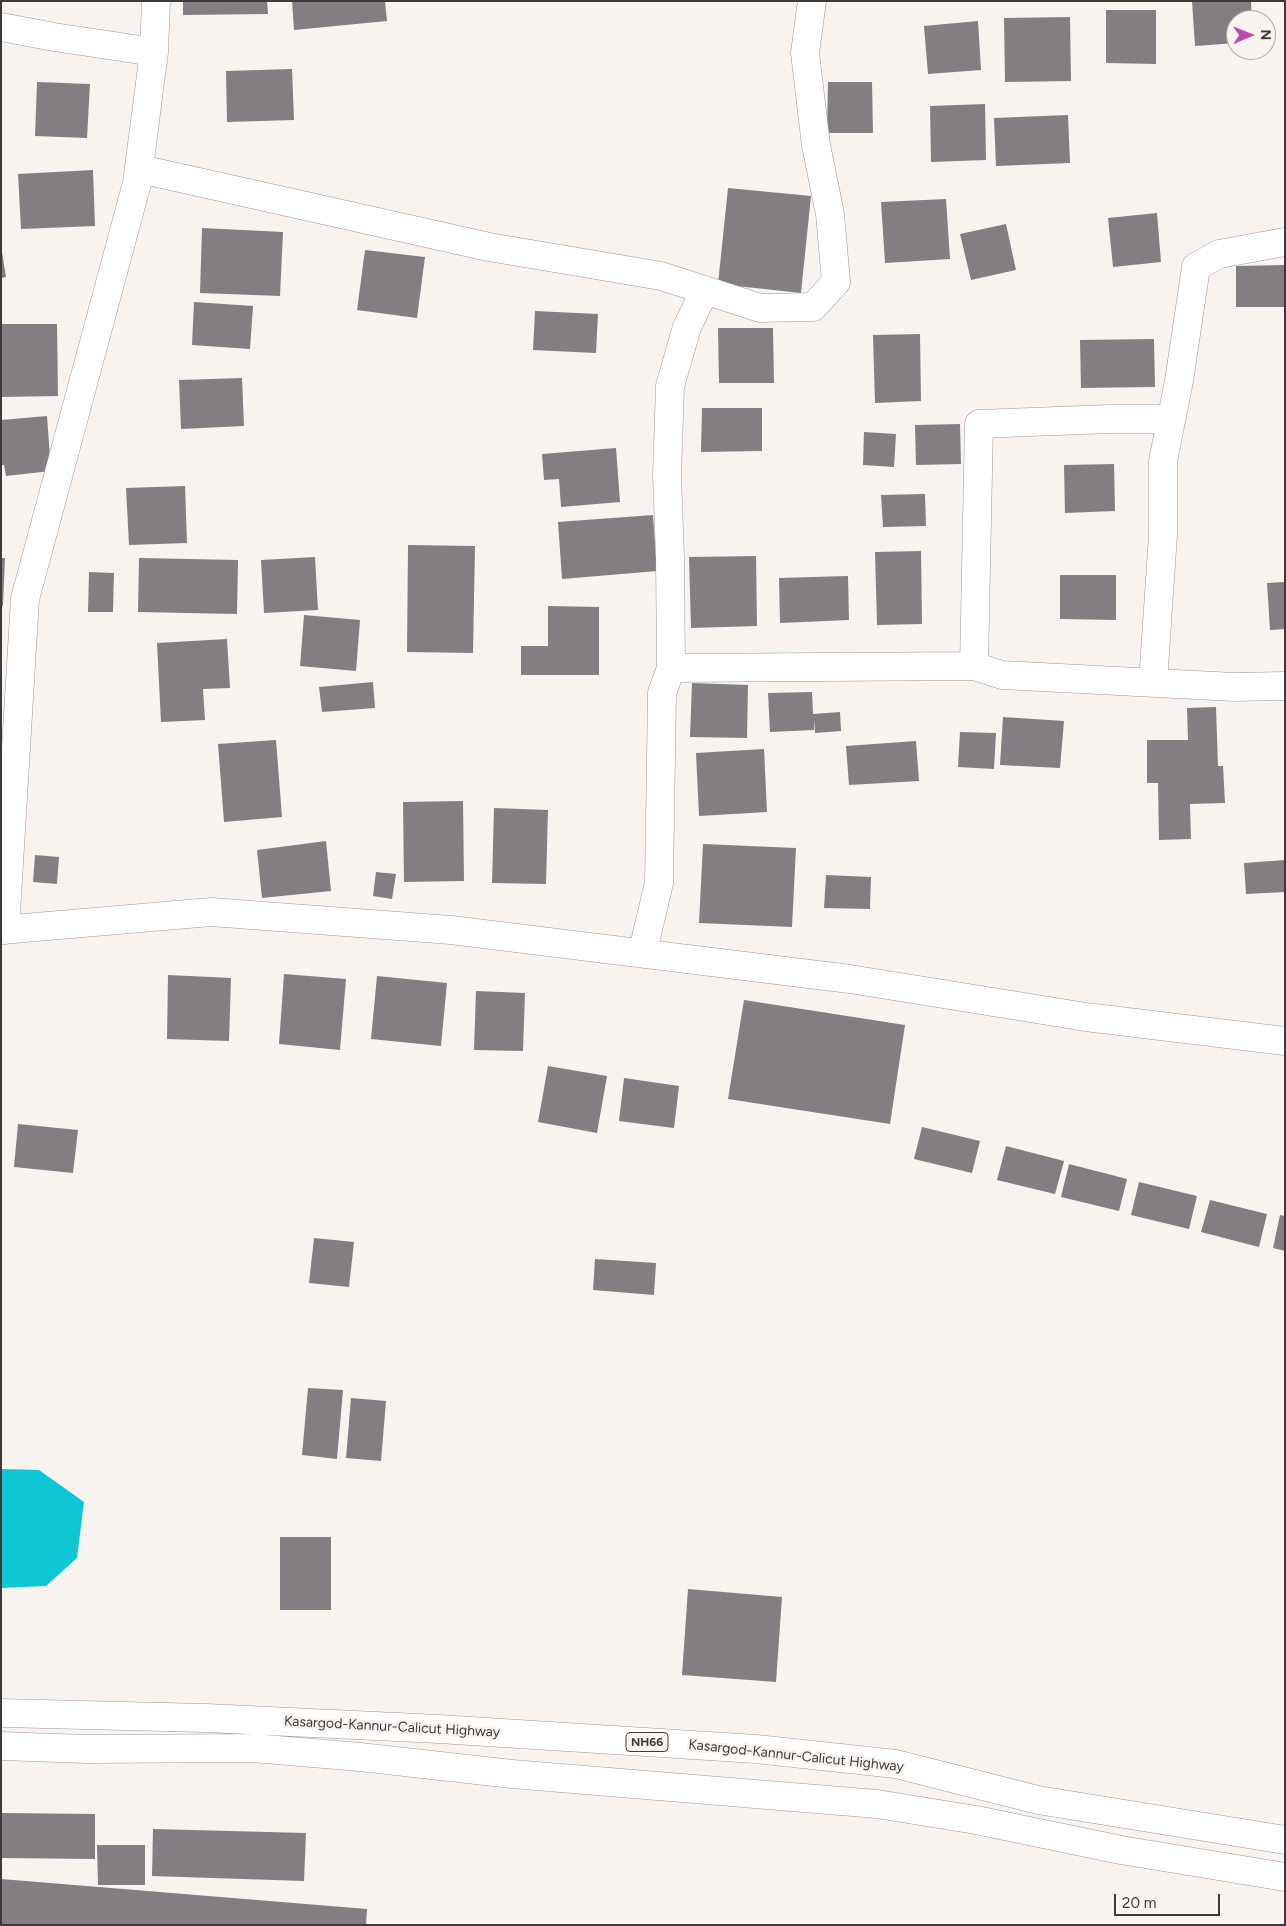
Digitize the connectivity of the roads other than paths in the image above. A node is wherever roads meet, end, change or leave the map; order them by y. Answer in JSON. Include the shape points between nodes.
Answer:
{"nodes":[{"id":1,"x":156,"y":1,"type":"edge"},
{"id":2,"x":812,"y":1,"type":"edge"},
{"id":3,"x":1,"y":27,"type":"edge"},
{"id":4,"x":154,"y":52,"type":"junction"},
{"id":5,"x":140,"y":168,"type":"junction"},
{"id":6,"x":1285,"y":242,"type":"edge"},
{"id":7,"x":705,"y":290,"type":"junction"},
{"id":8,"x":1171,"y":419,"type":"junction"},
{"id":9,"x":974,"y":666,"type":"junction"},
{"id":10,"x":671,"y":668,"type":"junction"},
{"id":11,"x":1154,"y":682,"type":"junction"},
{"id":12,"x":1285,"y":686,"type":"edge"},
{"id":13,"x":3,"y":930,"type":"edge"},
{"id":14,"x":645,"y":954,"type":"junction"},
{"id":15,"x":1285,"y":1041,"type":"edge"},
{"id":16,"x":1,"y":1713,"type":"edge"},
{"id":17,"x":1,"y":1746,"type":"edge"},
{"id":18,"x":1285,"y":1840,"type":"edge"},
{"id":19,"x":1285,"y":1878,"type":"edge"}],
"edges":[{"from":1,"to":4,"type":"main road"},
{"from":2,"to":7,"type":"main road","via":[[805,53],[816,145],[830,214],[836,282],[813,307],[760,308]]},
{"from":3,"to":4,"type":"main road"},
{"from":4,"to":5,"type":"main road"},
{"from":5,"to":7,"type":"main road","via":[[489,247],[661,276]]},
{"from":5,"to":13,"type":"main road","via":[[25,599]]},
{"from":6,"to":8,"type":"main road","via":[[1219,254],[1196,266]]},
{"from":7,"to":10,"type":"main road","via":[[687,327],[670,386],[667,474]]},
{"from":8,"to":9,"type":"main road","via":[[979,424]]},
{"from":8,"to":11,"type":"main road","via":[[1163,461],[1163,535]]},
{"from":9,"to":10,"type":"main road"},
{"from":9,"to":11,"type":"main road","via":[[1002,675]]},
{"from":10,"to":14,"type":"main road","via":[[662,693],[659,883]]},
{"from":11,"to":12,"type":"main road"},
{"from":13,"to":14,"type":"main road","via":[[211,912],[451,930]]},
{"from":14,"to":15,"type":"main road","via":[[850,979],[1086,1017]]},
{"from":16,"to":18,"type":"main road","name":"Kasargod-Kannur-Calicut Highway","number":"NH66","via":[[439,1729],[756,1749],[896,1764],[1038,1800]]},
{"from":17,"to":19,"type":"main road","via":[[253,1748],[512,1774],[877,1804]]}]}
